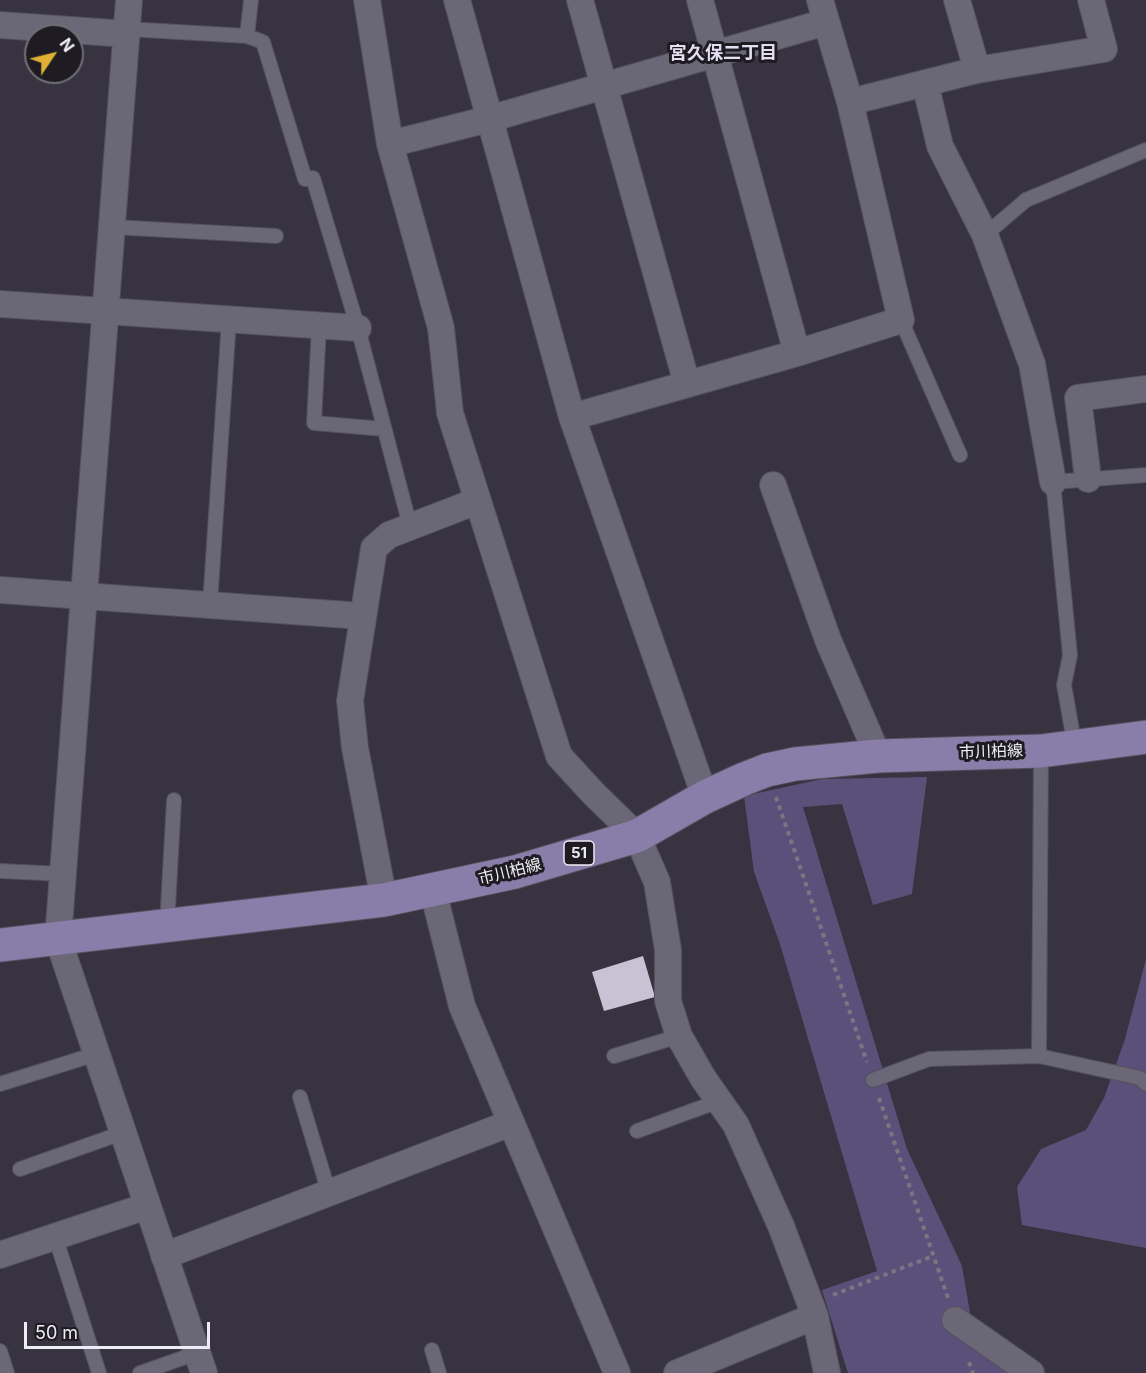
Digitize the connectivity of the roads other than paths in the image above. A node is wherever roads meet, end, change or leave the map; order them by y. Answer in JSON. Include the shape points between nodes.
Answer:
{"nodes":[{"id":1,"x":129,"y":0,"type":"edge"},
{"id":2,"x":251,"y":0,"type":"edge"},
{"id":3,"x":367,"y":0,"type":"edge"},
{"id":4,"x":457,"y":0,"type":"edge"},
{"id":5,"x":580,"y":0,"type":"edge"},
{"id":6,"x":700,"y":0,"type":"edge"},
{"id":7,"x":957,"y":0,"type":"edge"},
{"id":8,"x":1090,"y":0,"type":"edge"},
{"id":9,"x":823,"y":11,"type":"edge"},
{"id":10,"x":0,"y":25,"type":"edge"},
{"id":11,"x":127,"y":31,"type":"junction"},
{"id":12,"x":247,"y":36,"type":"junction"},
{"id":13,"x":715,"y":54,"type":"junction"},
{"id":14,"x":977,"y":70,"type":"junction"},
{"id":15,"x":925,"y":83,"type":"junction"},
{"id":16,"x":604,"y":86,"type":"junction"},
{"id":17,"x":850,"y":102,"type":"junction"},
{"id":18,"x":489,"y":119,"type":"junction"},
{"id":19,"x":390,"y":144,"type":"junction"},
{"id":20,"x":1146,"y":150,"type":"edge"},
{"id":21,"x":112,"y":227,"type":"junction"},
{"id":22,"x":985,"y":235,"type":"junction"},
{"id":23,"x":276,"y":236,"type":"dead end"},
{"id":24,"x":0,"y":304,"type":"edge"},
{"id":25,"x":106,"y":311,"type":"junction"},
{"id":26,"x":229,"y":320,"type":"junction"},
{"id":27,"x":902,"y":320,"type":"junction"},
{"id":28,"x":320,"y":326,"type":"junction"},
{"id":29,"x":358,"y":328,"type":"junction"},
{"id":30,"x":797,"y":353,"type":"junction"},
{"id":31,"x":687,"y":384,"type":"junction"},
{"id":32,"x":1146,"y":389,"type":"edge"},
{"id":33,"x":572,"y":417,"type":"junction"},
{"id":34,"x":384,"y":429,"type":"junction"},
{"id":35,"x":960,"y":455,"type":"dead end"},
{"id":36,"x":1146,"y":475,"type":"edge"},
{"id":37,"x":1088,"y":479,"type":"junction"},
{"id":38,"x":1053,"y":482,"type":"junction"},
{"id":39,"x":773,"y":485,"type":"dead end"},
{"id":40,"x":477,"y":501,"type":"junction"},
{"id":41,"x":410,"y":526,"type":"junction"},
{"id":42,"x":0,"y":590,"type":"edge"},
{"id":43,"x":85,"y":596,"type":"junction"},
{"id":44,"x":210,"y":604,"type":"junction"},
{"id":45,"x":362,"y":616,"type":"junction"},
{"id":46,"x":1146,"y":737,"type":"edge"},
{"id":47,"x":1075,"y":747,"type":"junction"},
{"id":48,"x":1041,"y":751,"type":"junction"},
{"id":49,"x":878,"y":756,"type":"junction"},
{"id":50,"x":705,"y":797,"type":"junction"},
{"id":51,"x":174,"y":800,"type":"dead end"},
{"id":52,"x":637,"y":836,"type":"junction"},
{"id":53,"x":0,"y":871,"type":"edge"},
{"id":54,"x":63,"y":874,"type":"junction"},
{"id":55,"x":433,"y":891,"type":"junction"},
{"id":56,"x":384,"y":900,"type":"junction"},
{"id":57,"x":167,"y":925,"type":"junction"},
{"id":58,"x":58,"y":939,"type":"junction"},
{"id":59,"x":0,"y":945,"type":"edge"},
{"id":60,"x":679,"y":1036,"type":"junction"},
{"id":61,"x":96,"y":1053,"type":"junction"},
{"id":62,"x":614,"y":1056,"type":"dead end"},
{"id":63,"x":1039,"y":1056,"type":"junction"},
{"id":64,"x":873,"y":1080,"type":"dead end"},
{"id":65,"x":0,"y":1084,"type":"edge"},
{"id":66,"x":1146,"y":1084,"type":"edge"},
{"id":67,"x":300,"y":1097,"type":"dead end"},
{"id":68,"x":719,"y":1101,"type":"junction"},
{"id":69,"x":511,"y":1123,"type":"junction"},
{"id":70,"x":637,"y":1131,"type":"dead end"},
{"id":71,"x":122,"y":1133,"type":"junction"},
{"id":72,"x":20,"y":1169,"type":"dead end"},
{"id":73,"x":329,"y":1193,"type":"junction"},
{"id":74,"x":147,"y":1206,"type":"junction"},
{"id":75,"x":55,"y":1236,"type":"junction"},
{"id":76,"x":0,"y":1255,"type":"edge"},
{"id":77,"x":164,"y":1256,"type":"junction"},
{"id":78,"x":813,"y":1310,"type":"junction"},
{"id":79,"x":955,"y":1320,"type":"dead end"},
{"id":80,"x":432,"y":1350,"type":"dead end"},
{"id":81,"x":0,"y":1351,"type":"edge"},
{"id":82,"x":200,"y":1363,"type":"edge"},
{"id":83,"x":7,"y":1373,"type":"edge"},
{"id":84,"x":99,"y":1373,"type":"edge"},
{"id":85,"x":140,"y":1373,"type":"edge"},
{"id":86,"x":439,"y":1373,"type":"edge"},
{"id":87,"x":617,"y":1373,"type":"edge"},
{"id":88,"x":677,"y":1373,"type":"edge"},
{"id":89,"x":827,"y":1373,"type":"edge"},
{"id":90,"x":1031,"y":1373,"type":"edge"}],
"edges":[{"from":1,"to":11,"type":"street"},
{"from":2,"to":12,"type":"lane"},
{"from":3,"to":19,"type":"street"},
{"from":4,"to":18,"type":"street"},
{"from":5,"to":16,"type":"street"},
{"from":6,"to":13,"type":"street"},
{"from":7,"to":14,"type":"street"},
{"from":8,"to":14,"type":"street","via":[[1104,49]]},
{"from":9,"to":13,"type":"street"},
{"from":9,"to":17,"type":"street"},
{"from":10,"to":11,"type":"street"},
{"from":11,"to":12,"type":"lane"},
{"from":11,"to":21,"type":"street"},
{"from":12,"to":29,"type":"lane","via":[[263,42],[304,179],[314,178]]},
{"from":13,"to":16,"type":"street"},
{"from":13,"to":30,"type":"street"},
{"from":14,"to":15,"type":"street"},
{"from":15,"to":17,"type":"street"},
{"from":15,"to":22,"type":"street","via":[[940,146]]},
{"from":16,"to":18,"type":"street"},
{"from":16,"to":31,"type":"street"},
{"from":17,"to":27,"type":"street"},
{"from":18,"to":19,"type":"street"},
{"from":18,"to":33,"type":"street"},
{"from":19,"to":40,"type":"street","via":[[441,328],[450,413]]},
{"from":20,"to":22,"type":"lane","via":[[1026,200]]},
{"from":21,"to":23,"type":"lane"},
{"from":21,"to":25,"type":"street"},
{"from":22,"to":38,"type":"street","via":[[1032,364]]},
{"from":24,"to":25,"type":"street"},
{"from":25,"to":26,"type":"street"},
{"from":25,"to":43,"type":"street"},
{"from":26,"to":28,"type":"street"},
{"from":26,"to":44,"type":"lane"},
{"from":27,"to":30,"type":"street"},
{"from":27,"to":35,"type":"lane"},
{"from":28,"to":29,"type":"street"},
{"from":28,"to":34,"type":"lane","via":[[314,423]]},
{"from":29,"to":34,"type":"lane"},
{"from":30,"to":31,"type":"street"},
{"from":31,"to":33,"type":"street"},
{"from":32,"to":37,"type":"street","via":[[1078,398]]},
{"from":33,"to":50,"type":"street"},
{"from":34,"to":41,"type":"lane"},
{"from":36,"to":37,"type":"lane"},
{"from":37,"to":38,"type":"lane"},
{"from":38,"to":47,"type":"lane","via":[[1070,655],[1064,685]]},
{"from":39,"to":49,"type":"street","via":[[828,640]]},
{"from":40,"to":41,"type":"street"},
{"from":40,"to":52,"type":"street","via":[[559,756]]},
{"from":41,"to":45,"type":"street","via":[[389,534],[374,548]]},
{"from":42,"to":43,"type":"street"},
{"from":43,"to":44,"type":"street"},
{"from":43,"to":54,"type":"street"},
{"from":44,"to":45,"type":"street"},
{"from":45,"to":56,"type":"street","via":[[350,701]]},
{"from":46,"to":47,"type":"main road","name":"市川柏線","number":"51"},
{"from":47,"to":48,"type":"main road","name":"市川柏線","number":"51"},
{"from":48,"to":49,"type":"main road","name":"市川柏線","number":"51"},
{"from":48,"to":63,"type":"lane"},
{"from":49,"to":50,"type":"main road","name":"市川柏線","number":"51","via":[[767,770]]},
{"from":50,"to":52,"type":"main road","name":"市川柏線","number":"51"},
{"from":51,"to":57,"type":"lane"},
{"from":52,"to":55,"type":"main road","name":"市川柏線","number":"51","via":[[515,872]]},
{"from":52,"to":60,"type":"street","via":[[657,882],[668,950],[668,1001]]},
{"from":53,"to":54,"type":"lane"},
{"from":54,"to":58,"type":"street"},
{"from":55,"to":56,"type":"main road","name":"市川柏線","number":"51"},
{"from":55,"to":69,"type":"street","via":[[462,1006]]},
{"from":56,"to":57,"type":"main road","name":"市川柏線","number":"51"},
{"from":57,"to":58,"type":"main road","name":"市川柏線","number":"51"},
{"from":58,"to":59,"type":"main road","name":"市川柏線","number":"51"},
{"from":58,"to":61,"type":"street"},
{"from":60,"to":62,"type":"lane"},
{"from":60,"to":68,"type":"street"},
{"from":61,"to":65,"type":"lane"},
{"from":61,"to":71,"type":"street"},
{"from":63,"to":64,"type":"lane","via":[[929,1059]]},
{"from":63,"to":66,"type":"lane","via":[[1140,1078]]},
{"from":67,"to":73,"type":"lane"},
{"from":68,"to":70,"type":"lane"},
{"from":68,"to":78,"type":"street","via":[[740,1135],[781,1226]]},
{"from":69,"to":73,"type":"street"},
{"from":69,"to":87,"type":"street"},
{"from":71,"to":72,"type":"lane"},
{"from":71,"to":74,"type":"street"},
{"from":73,"to":77,"type":"street"},
{"from":74,"to":75,"type":"street"},
{"from":74,"to":77,"type":"street"},
{"from":75,"to":76,"type":"street"},
{"from":75,"to":84,"type":"lane"},
{"from":77,"to":82,"type":"street"},
{"from":78,"to":88,"type":"street"},
{"from":78,"to":89,"type":"street"},
{"from":79,"to":90,"type":"street"},
{"from":80,"to":86,"type":"lane"},
{"from":81,"to":83,"type":"lane"},
{"from":82,"to":85,"type":"lane"}]}
